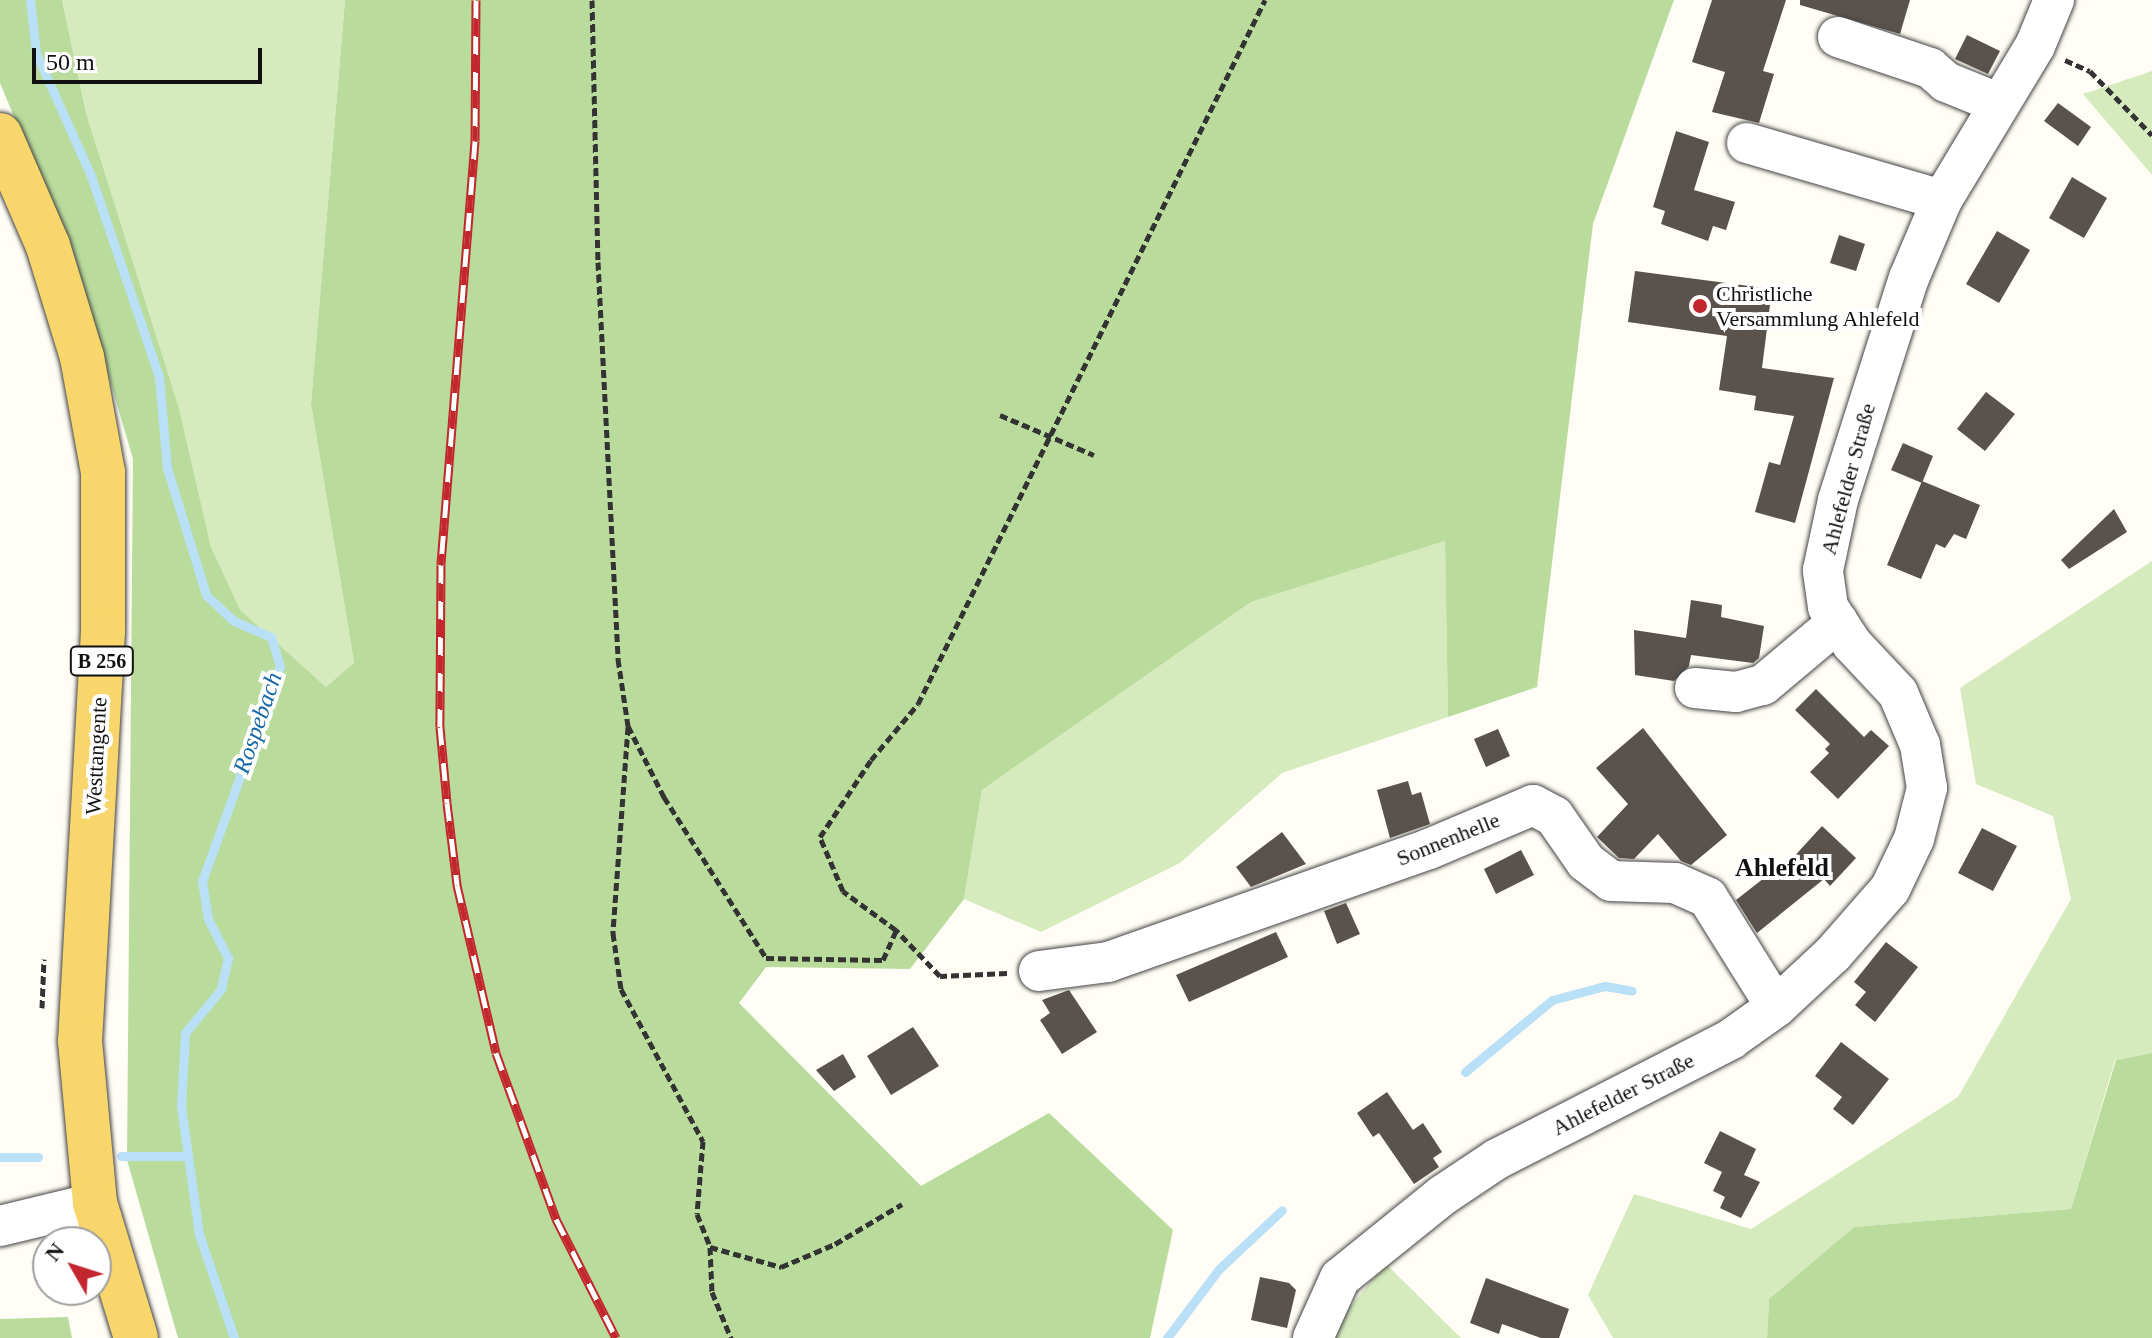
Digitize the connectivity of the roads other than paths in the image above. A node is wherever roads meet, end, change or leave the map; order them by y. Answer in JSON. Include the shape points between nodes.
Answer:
{"nodes":[{"id":1,"x":2054,"y":0,"type":"edge"},
{"id":2,"x":1838,"y":37,"type":"dead end"},
{"id":3,"x":1998,"y":103,"type":"junction"},
{"id":4,"x":0,"y":135,"type":"edge"},
{"id":5,"x":1747,"y":143,"type":"dead end"},
{"id":6,"x":1942,"y":200,"type":"junction"},
{"id":7,"x":1838,"y":622,"type":"junction"},
{"id":8,"x":1695,"y":688,"type":"dead end"},
{"id":9,"x":1039,"y":971,"type":"road end"},
{"id":10,"x":1776,"y":1007,"type":"junction"},
{"id":11,"x":95,"y":1203,"type":"junction"},
{"id":12,"x":0,"y":1226,"type":"edge"},
{"id":13,"x":136,"y":1338,"type":"edge"},
{"id":14,"x":1313,"y":1338,"type":"edge"}],
"edges":[{"from":1,"to":3,"type":"street","name":"Ahlefelder Straße","via":[[2035,46]]},
{"from":2,"to":3,"type":"street","via":[[1930,68],[1946,82]]},
{"from":3,"to":6,"type":"street","name":"Ahlefelder Straße"},
{"from":4,"to":11,"type":"main road","name":"Westtangente","number":"B 256","via":[[48,246],[78,343],[103,472],[103,631],[80,1041]]},
{"from":5,"to":6,"type":"street"},
{"from":6,"to":7,"type":"street","name":"Ahlefelder Straße","via":[[1909,278],[1838,500],[1823,570],[1828,607]]},
{"from":7,"to":8,"type":"street","via":[[1763,685],[1736,692]]},
{"from":7,"to":10,"type":"street","name":"Ahlefelder Straße","via":[[1898,693],[1920,745],[1927,788],[1914,839],[1890,889],[1833,954]]},
{"from":9,"to":10,"type":"street","name":"Sonnenhelle","via":[[1108,962],[1429,849],[1533,805],[1554,816],[1586,862],[1611,881],[1675,883],[1708,898]]},
{"from":10,"to":14,"type":"street","name":"Ahlefelder Straße","via":[[1731,1039],[1497,1159],[1443,1195],[1340,1278]]},
{"from":11,"to":12,"type":"street"},
{"from":11,"to":13,"type":"main road","name":"Westtangente","number":"B 256"}]}
